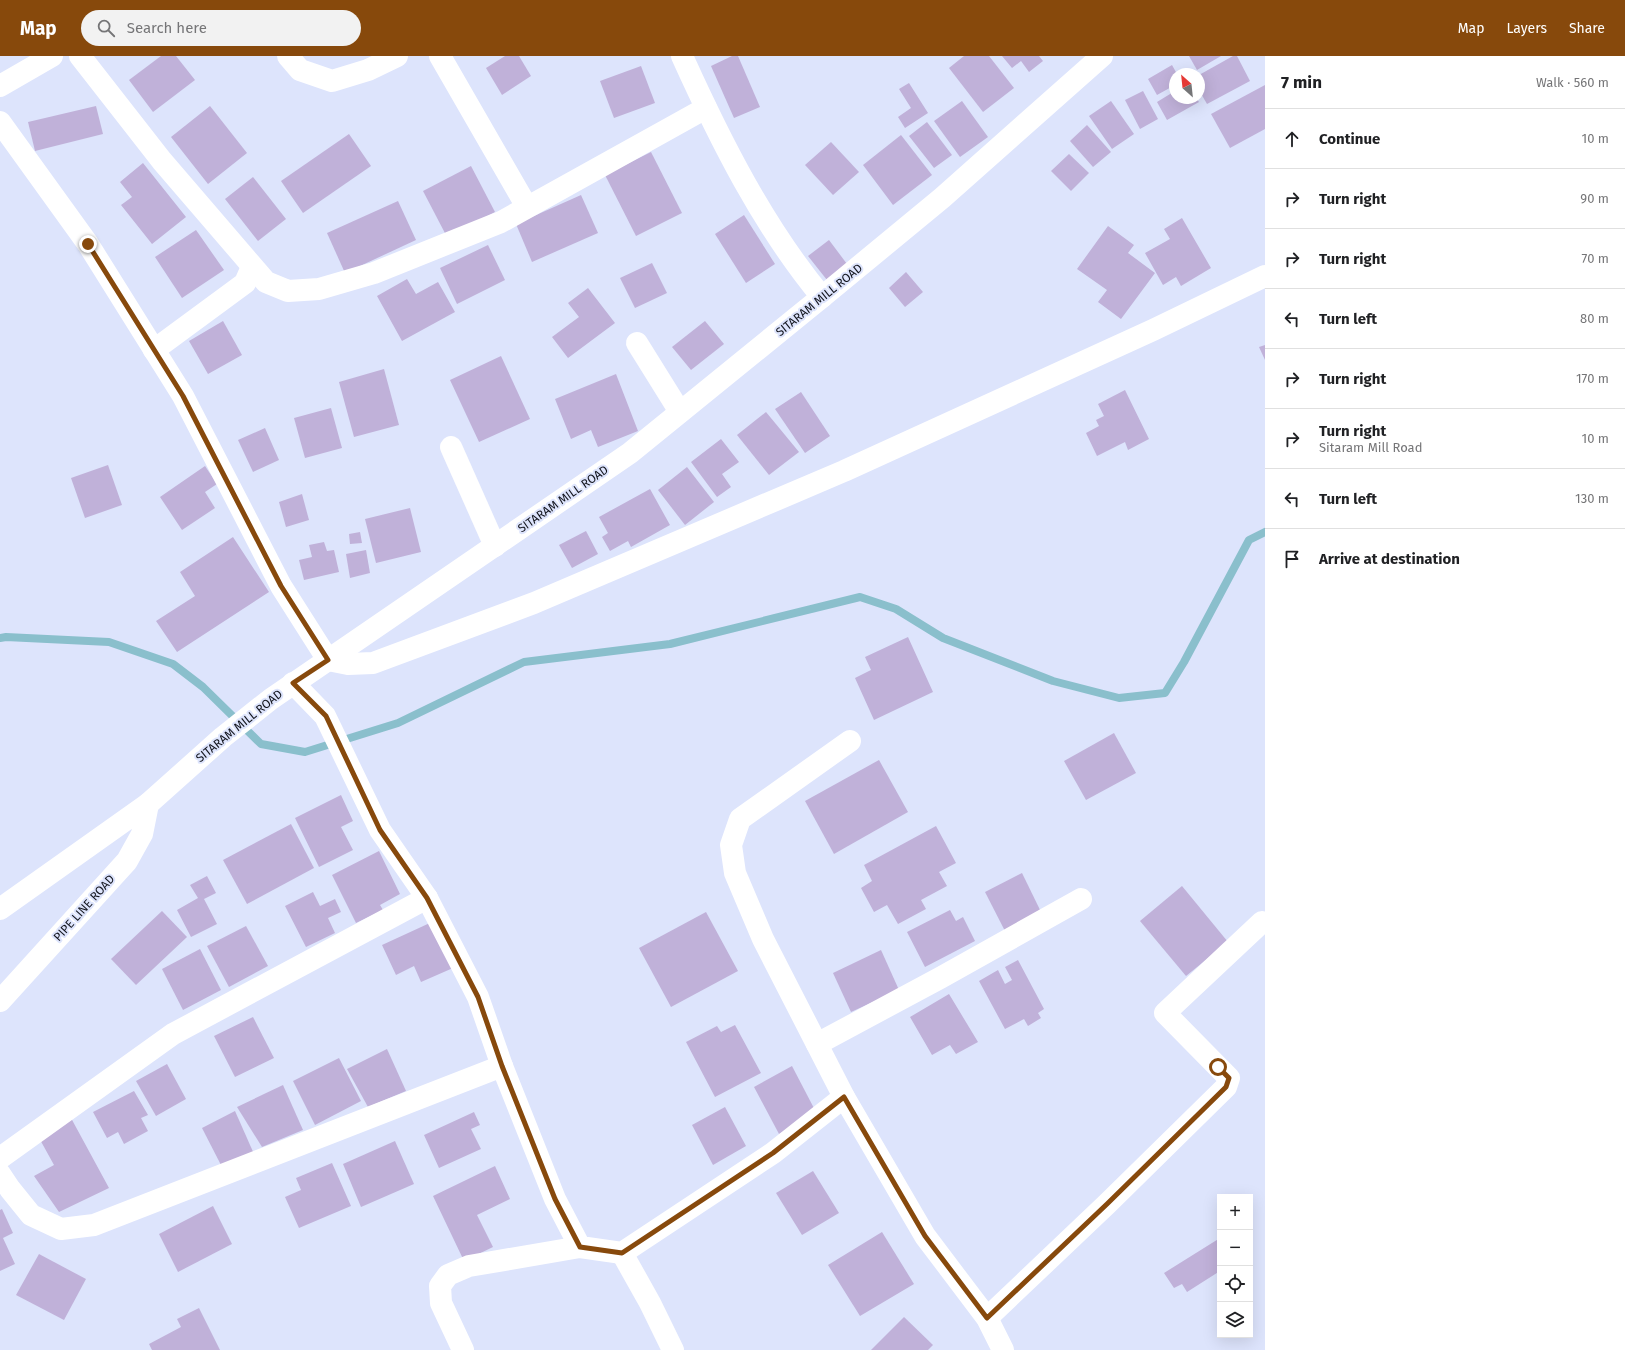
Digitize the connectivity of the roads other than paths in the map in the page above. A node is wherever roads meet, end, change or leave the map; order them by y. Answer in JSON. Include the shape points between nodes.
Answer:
{"nodes":[{"id":1,"x":52,"y":56,"type":"edge"},
{"id":2,"x":80,"y":56,"type":"edge"},
{"id":3,"x":288,"y":56,"type":"edge"},
{"id":4,"x":397,"y":56,"type":"edge"},
{"id":5,"x":440,"y":56,"type":"edge"},
{"id":6,"x":682,"y":56,"type":"edge"},
{"id":7,"x":1102,"y":56,"type":"edge"},
{"id":8,"x":0,"y":86,"type":"edge"},
{"id":9,"x":706,"y":108,"type":"junction"},
{"id":10,"x":0,"y":122,"type":"edge"},
{"id":11,"x":527,"y":208,"type":"junction"},
{"id":12,"x":252,"y":267,"type":"junction"},
{"id":13,"x":1265,"y":276,"type":"edge"},
{"id":14,"x":822,"y":297,"type":"junction"},
{"id":15,"x":637,"y":343,"type":"dead end"},
{"id":16,"x":154,"y":350,"type":"junction"},
{"id":17,"x":680,"y":412,"type":"junction"},
{"id":18,"x":451,"y":447,"type":"dead end"},
{"id":19,"x":495,"y":546,"type":"junction"},
{"id":20,"x":328,"y":660,"type":"junction"},
{"id":21,"x":293,"y":683,"type":"junction"},
{"id":22,"x":850,"y":741,"type":"dead end"},
{"id":23,"x":148,"y":804,"type":"junction"},
{"id":24,"x":427,"y":898,"type":"junction"},
{"id":25,"x":1081,"y":899,"type":"dead end"},
{"id":26,"x":0,"y":910,"type":"edge"},
{"id":27,"x":1262,"y":922,"type":"dead end"},
{"id":28,"x":0,"y":1000,"type":"edge"},
{"id":29,"x":817,"y":1044,"type":"junction"},
{"id":30,"x":502,"y":1066,"type":"junction"},
{"id":31,"x":844,"y":1097,"type":"junction"},
{"id":32,"x":0,"y":1158,"type":"edge"},
{"id":33,"x":0,"y":1174,"type":"edge"},
{"id":34,"x":580,"y":1247,"type":"junction"},
{"id":35,"x":622,"y":1253,"type":"junction"},
{"id":36,"x":987,"y":1318,"type":"junction"},
{"id":37,"x":462,"y":1350,"type":"edge"},
{"id":38,"x":673,"y":1350,"type":"edge"},
{"id":39,"x":1003,"y":1350,"type":"edge"}],
"edges":[{"from":1,"to":8,"type":"street"},
{"from":2,"to":12,"type":"street","via":[[162,161]]},
{"from":3,"to":4,"type":"street","via":[[300,70],[332,81],[368,70]]},
{"from":5,"to":11,"type":"street"},
{"from":6,"to":9,"type":"street"},
{"from":7,"to":14,"type":"street","name":"SITARAM MILL ROAD","via":[[942,198]]},
{"from":9,"to":11,"type":"street"},
{"from":9,"to":14,"type":"street","via":[[768,222],[801,272]]},
{"from":10,"to":16,"type":"street","via":[[88,244]]},
{"from":11,"to":12,"type":"street","via":[[501,222],[374,273],[319,289],[288,291],[266,282]]},
{"from":12,"to":16,"type":"street","via":[[245,283]]},
{"from":13,"to":20,"type":"street","via":[[844,471],[534,603],[373,663],[348,664]]},
{"from":14,"to":17,"type":"street","name":"SITARAM MILL ROAD"},
{"from":15,"to":17,"type":"street"},
{"from":16,"to":20,"type":"street","via":[[183,396],[281,586]]},
{"from":17,"to":19,"type":"street","name":"SITARAM MILL ROAD","via":[[630,453]]},
{"from":18,"to":19,"type":"street"},
{"from":19,"to":20,"type":"street","name":"SITARAM MILL ROAD"},
{"from":20,"to":21,"type":"street","name":"SITARAM MILL ROAD"},
{"from":21,"to":23,"type":"street","name":"SITARAM MILL ROAD","via":[[223,737]]},
{"from":21,"to":24,"type":"street","via":[[326,716],[380,830]]},
{"from":22,"to":29,"type":"street","via":[[740,819],[731,845],[735,873],[758,926]]},
{"from":23,"to":26,"type":"street","name":"SITARAM MILL ROAD"},
{"from":23,"to":28,"type":"street","name":"PIPE LINE ROAD","via":[[142,834],[127,861]]},
{"from":24,"to":30,"type":"street","via":[[478,997]]},
{"from":24,"to":32,"type":"street","via":[[173,1034]]},
{"from":25,"to":29,"type":"street"},
{"from":27,"to":36,"type":"street","via":[[1165,1013],[1229,1078],[1226,1087]]},
{"from":29,"to":31,"type":"street"},
{"from":30,"to":33,"type":"street","via":[[94,1225],[61,1229],[31,1215]]},
{"from":30,"to":34,"type":"street","via":[[555,1199]]},
{"from":31,"to":35,"type":"street","via":[[773,1153]]},
{"from":31,"to":36,"type":"street","via":[[925,1236]]},
{"from":34,"to":35,"type":"street"},
{"from":34,"to":37,"type":"street","via":[[469,1266],[448,1275],[440,1286],[441,1303]]},
{"from":35,"to":38,"type":"street"},
{"from":36,"to":39,"type":"street"}]}
